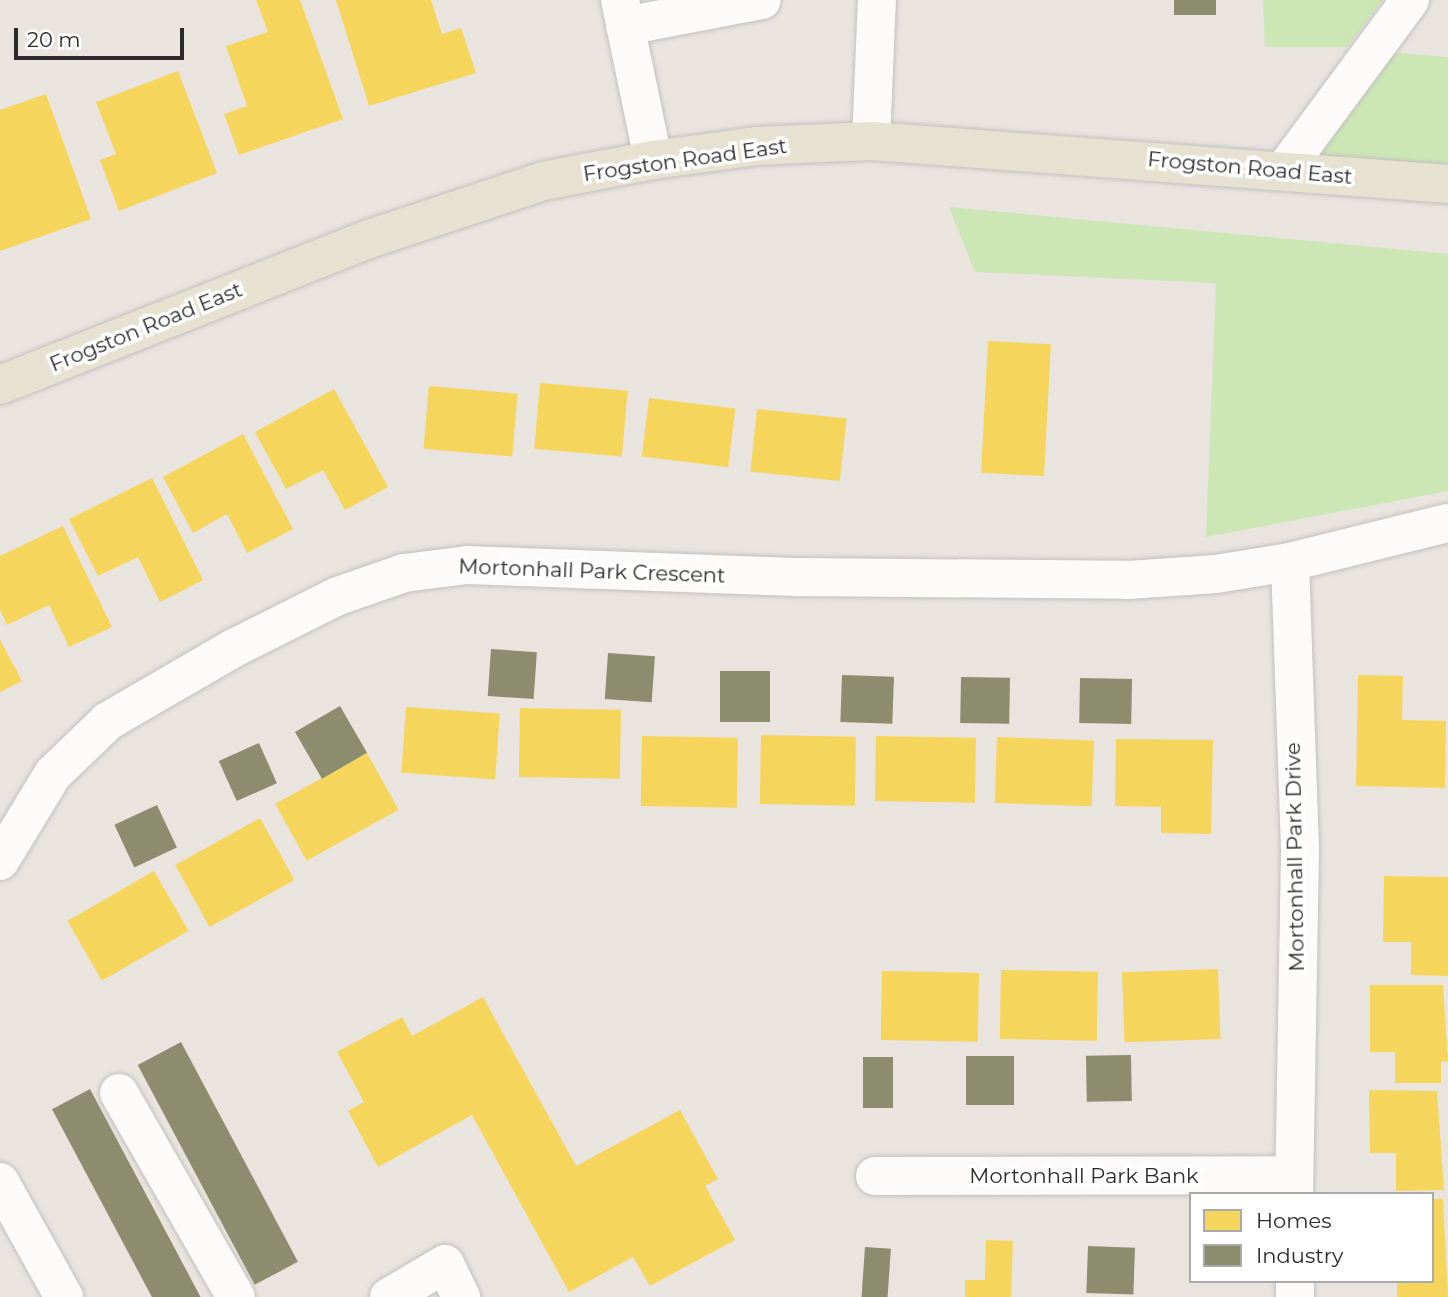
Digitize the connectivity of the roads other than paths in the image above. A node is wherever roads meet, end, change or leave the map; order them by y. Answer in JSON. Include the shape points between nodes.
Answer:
{"nodes":[{"id":1,"x":762,"y":0,"type":"edge"},
{"id":2,"x":877,"y":0,"type":"edge"},
{"id":3,"x":1410,"y":0,"type":"edge"},
{"id":4,"x":623,"y":13,"type":"edge"},
{"id":5,"x":871,"y":141,"type":"junction"},
{"id":6,"x":653,"y":160,"type":"junction"},
{"id":7,"x":1285,"y":169,"type":"junction"},
{"id":8,"x":1448,"y":184,"type":"edge"},
{"id":9,"x":0,"y":385,"type":"edge"},
{"id":10,"x":1448,"y":523,"type":"edge"},
{"id":11,"x":1290,"y":562,"type":"junction"},
{"id":12,"x":0,"y":861,"type":"edge"},
{"id":13,"x":119,"y":1093,"type":"dead end"},
{"id":14,"x":875,"y":1176,"type":"dead end"},
{"id":15,"x":0,"y":1182,"type":"edge"},
{"id":16,"x":1293,"y":1184,"type":"edge"},
{"id":17,"x":64,"y":1297,"type":"edge"},
{"id":18,"x":236,"y":1297,"type":"edge"},
{"id":19,"x":389,"y":1297,"type":"edge"},
{"id":20,"x":461,"y":1297,"type":"edge"}],
"edges":[{"from":1,"to":4,"type":"street"},
{"from":2,"to":5,"type":"street"},
{"from":3,"to":7,"type":"street"},
{"from":4,"to":6,"type":"street"},
{"from":5,"to":6,"type":"main road","name":"Frogston Road East","via":[[756,146]]},
{"from":5,"to":7,"type":"main road","name":"Frogston Road East"},
{"from":6,"to":9,"type":"main road","name":"Frogston Road East","via":[[543,181],[369,239]]},
{"from":7,"to":8,"type":"main road","name":"Frogston Road East"},
{"from":10,"to":11,"type":"street","name":"Mortonhall Park Crescent"},
{"from":11,"to":12,"type":"street","name":"Mortonhall Park Crescent","via":[[1216,574],[1128,580],[800,577],[467,565],[404,573],[338,596],[234,648],[108,721],[53,774]]},
{"from":11,"to":16,"type":"street","name":"Mortonhall Park Drive","via":[[1300,852]]},
{"from":13,"to":18,"type":"street"},
{"from":14,"to":16,"type":"street","name":"Mortonhall Park Bank"},
{"from":15,"to":17,"type":"street"},
{"from":19,"to":20,"type":"street","via":[[445,1264]]}]}
